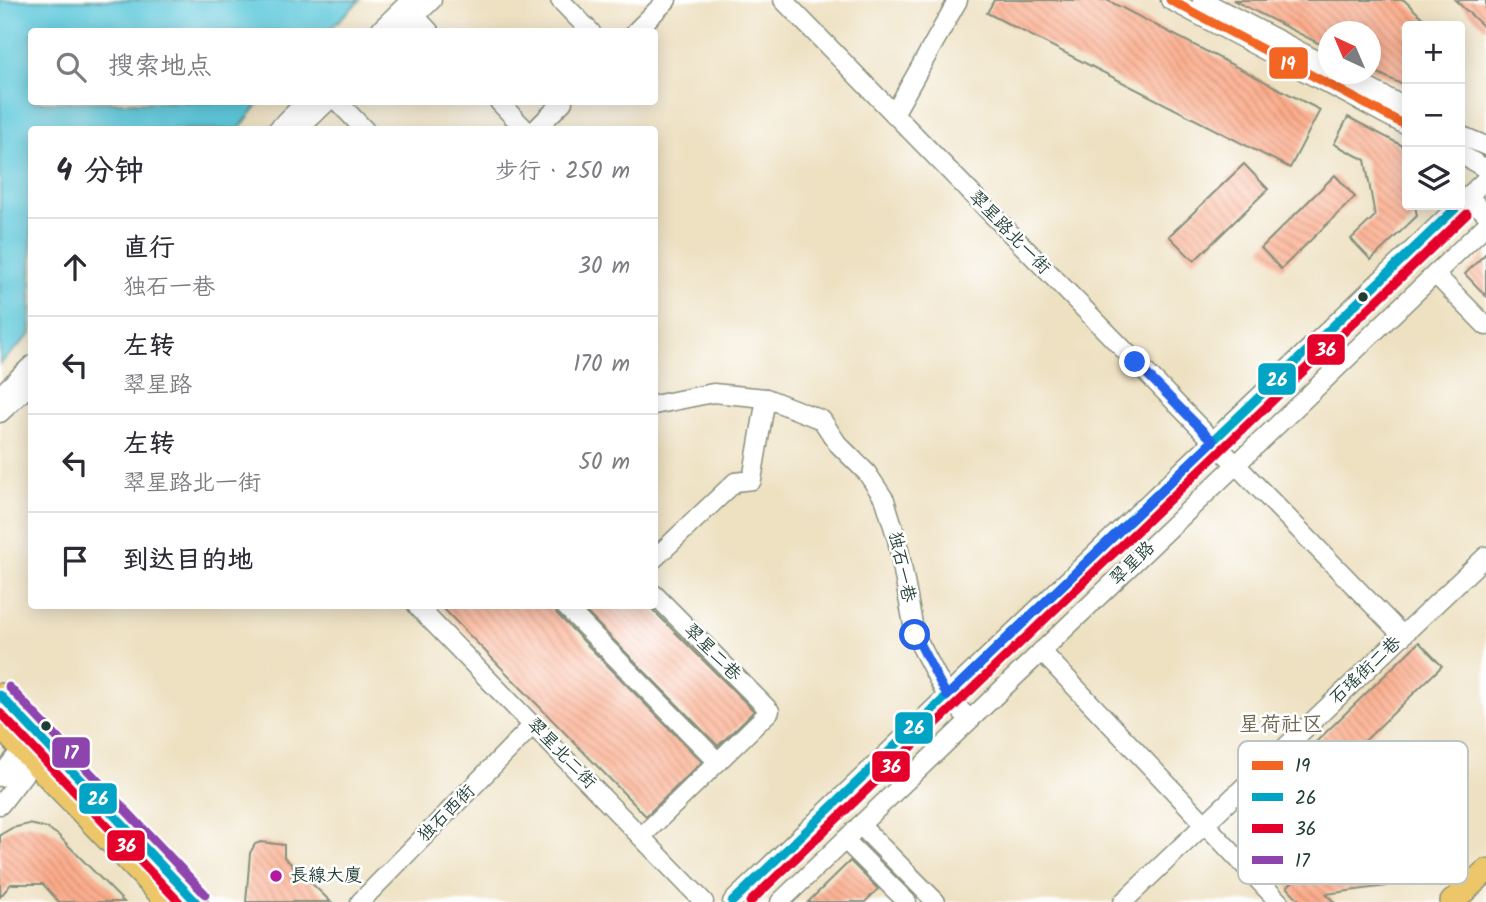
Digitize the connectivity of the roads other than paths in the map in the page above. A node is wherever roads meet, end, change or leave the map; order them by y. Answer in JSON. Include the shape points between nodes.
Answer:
{"nodes":[{"id":1,"x":432,"y":0,"type":"edge"},
{"id":2,"x":560,"y":0,"type":"edge"},
{"id":3,"x":667,"y":0,"type":"edge"},
{"id":4,"x":783,"y":0,"type":"edge"},
{"id":5,"x":958,"y":0,"type":"edge"},
{"id":6,"x":1170,"y":0,"type":"edge"},
{"id":7,"x":1202,"y":0,"type":"edge"},
{"id":8,"x":413,"y":8,"type":"edge"},
{"id":9,"x":384,"y":28,"type":"edge"},
{"id":10,"x":401,"y":28,"type":"edge"},
{"id":11,"x":427,"y":28,"type":"edge"},
{"id":12,"x":587,"y":28,"type":"edge"},
{"id":13,"x":639,"y":28,"type":"edge"},
{"id":14,"x":1318,"y":61,"type":"edge"},
{"id":15,"x":1361,"y":84,"type":"edge"},
{"id":16,"x":303,"y":105,"type":"edge"},
{"id":17,"x":324,"y":105,"type":"edge"},
{"id":18,"x":341,"y":105,"type":"edge"},
{"id":19,"x":502,"y":105,"type":"edge"},
{"id":20,"x":560,"y":105,"type":"edge"},
{"id":21,"x":1402,"y":105,"type":"edge"},
{"id":22,"x":894,"y":114,"type":"junction"},
{"id":23,"x":1402,"y":122,"type":"edge"},
{"id":24,"x":281,"y":126,"type":"edge"},
{"id":25,"x":302,"y":126,"type":"edge"},
{"id":26,"x":361,"y":126,"type":"edge"},
{"id":27,"x":522,"y":126,"type":"edge"},
{"id":28,"x":539,"y":126,"type":"edge"},
{"id":29,"x":1465,"y":137,"type":"edge"},
{"id":30,"x":1486,"y":146,"type":"edge"},
{"id":31,"x":1465,"y":157,"type":"edge"},
{"id":32,"x":1486,"y":169,"type":"edge"},
{"id":33,"x":1486,"y":179,"type":"edge"},
{"id":34,"x":1465,"y":199,"type":"edge"},
{"id":35,"x":1465,"y":204,"type":"edge"},
{"id":36,"x":1454,"y":210,"type":"edge"},
{"id":37,"x":1486,"y":214,"type":"edge"},
{"id":38,"x":1486,"y":225,"type":"edge"},
{"id":39,"x":1435,"y":274,"type":"junction"},
{"id":40,"x":1486,"y":327,"type":"edge"},
{"id":41,"x":28,"y":369,"type":"edge"},
{"id":42,"x":28,"y":387,"type":"edge"},
{"id":43,"x":0,"y":395,"type":"edge"},
{"id":44,"x":765,"y":398,"type":"junction"},
{"id":45,"x":658,"y":404,"type":"edge"},
{"id":46,"x":0,"y":413,"type":"edge"},
{"id":47,"x":1213,"y":441,"type":"junction"},
{"id":48,"x":1236,"y":465,"type":"junction"},
{"id":49,"x":658,"y":555,"type":"edge"},
{"id":50,"x":1486,"y":556,"type":"edge"},
{"id":51,"x":658,"y":598,"type":"edge"},
{"id":52,"x":420,"y":609,"type":"edge"},
{"id":53,"x":568,"y":609,"type":"edge"},
{"id":54,"x":1404,"y":636,"type":"junction"},
{"id":55,"x":1041,"y":651,"type":"junction"},
{"id":56,"x":0,"y":695,"type":"edge"},
{"id":57,"x":947,"y":696,"type":"junction"},
{"id":58,"x":970,"y":720,"type":"junction"},
{"id":59,"x":533,"y":725,"type":"junction"},
{"id":60,"x":0,"y":726,"type":"edge"},
{"id":61,"x":1293,"y":741,"type":"edge"},
{"id":62,"x":35,"y":747,"type":"junction"},
{"id":63,"x":718,"y":762,"type":"junction"},
{"id":64,"x":0,"y":777,"type":"edge"},
{"id":65,"x":1238,"y":793,"type":"edge"},
{"id":66,"x":0,"y":805,"type":"edge"},
{"id":67,"x":860,"y":825,"type":"junction"},
{"id":68,"x":1204,"y":825,"type":"junction"},
{"id":69,"x":641,"y":837,"type":"junction"},
{"id":70,"x":845,"y":840,"type":"junction"},
{"id":71,"x":1238,"y":860,"type":"edge"},
{"id":72,"x":1486,"y":871,"type":"edge"},
{"id":73,"x":1261,"y":884,"type":"edge"},
{"id":74,"x":168,"y":902,"type":"edge"},
{"id":75,"x":196,"y":902,"type":"edge"},
{"id":76,"x":360,"y":902,"type":"edge"},
{"id":77,"x":704,"y":902,"type":"edge"},
{"id":78,"x":732,"y":902,"type":"edge"},
{"id":79,"x":780,"y":902,"type":"edge"},
{"id":80,"x":907,"y":902,"type":"edge"},
{"id":81,"x":936,"y":902,"type":"edge"},
{"id":82,"x":1123,"y":902,"type":"edge"},
{"id":83,"x":1279,"y":902,"type":"edge"},
{"id":84,"x":1452,"y":902,"type":"edge"}],
"edges":[{"from":1,"to":8,"type":"street"},
{"from":2,"to":12,"type":"street"},
{"from":3,"to":13,"type":"street"},
{"from":4,"to":22,"type":"street","name":"翠星路北一街"},
{"from":5,"to":22,"type":"street"},
{"from":6,"to":23,"type":"street"},
{"from":7,"to":14,"type":"street"},
{"from":8,"to":9,"type":"street"},
{"from":8,"to":10,"type":"street"},
{"from":8,"to":11,"type":"street"},
{"from":15,"to":21,"type":"street"},
{"from":16,"to":24,"type":"street"},
{"from":17,"to":25,"type":"street"},
{"from":18,"to":26,"type":"street"},
{"from":19,"to":27,"type":"street"},
{"from":20,"to":28,"type":"street"},
{"from":22,"to":47,"type":"street","name":"翠星路北一街"},
{"from":29,"to":30,"type":"street"},
{"from":31,"to":32,"type":"street"},
{"from":33,"to":34,"type":"street","name":"翠星路"},
{"from":35,"to":37,"type":"street"},
{"from":36,"to":47,"type":"street","name":"翠星路"},
{"from":38,"to":39,"type":"street","name":"翠星路"},
{"from":39,"to":40,"type":"street"},
{"from":39,"to":48,"type":"street","name":"翠星路"},
{"from":41,"to":43,"type":"street"},
{"from":42,"to":46,"type":"street"},
{"from":44,"to":45,"type":"street","via":[[713,393]]},
{"from":44,"to":49,"type":"street","via":[[752,480],[736,482]]},
{"from":44,"to":57,"type":"street","name":"独石一巷","via":[[822,420],[885,500],[915,635]]},
{"from":47,"to":48,"type":"street","name":"翠星路北一街"},
{"from":47,"to":57,"type":"street","name":"翠星路"},
{"from":48,"to":54,"type":"street","name":"翠星路北一街"},
{"from":48,"to":55,"type":"street","name":"翠星路"},
{"from":50,"to":54,"type":"street","name":"石瑶街二巷"},
{"from":51,"to":63,"type":"street","name":"翠星二巷","via":[[770,711]]},
{"from":52,"to":59,"type":"street","name":"翠星北二街"},
{"from":53,"to":63,"type":"street"},
{"from":54,"to":61,"type":"street","name":"石瑶街二巷"},
{"from":55,"to":58,"type":"street","name":"翠星路"},
{"from":55,"to":68,"type":"street"},
{"from":56,"to":62,"type":"main road"},
{"from":57,"to":58,"type":"street","name":"独石一巷"},
{"from":57,"to":78,"type":"street","name":"翠星路"},
{"from":58,"to":67,"type":"street","name":"翠星路"},
{"from":59,"to":69,"type":"street","name":"翠星北二街"},
{"from":59,"to":76,"type":"street","name":"独石西街"},
{"from":60,"to":62,"type":"main road"},
{"from":62,"to":64,"type":"street"},
{"from":62,"to":66,"type":"street"},
{"from":62,"to":74,"type":"main road"},
{"from":62,"to":75,"type":"main road"},
{"from":63,"to":69,"type":"street"},
{"from":65,"to":68,"type":"street","name":"石瑶街二巷"},
{"from":67,"to":70,"type":"street","name":"翠星路"},
{"from":67,"to":81,"type":"street"},
{"from":68,"to":71,"type":"street"},
{"from":68,"to":82,"type":"street","name":"石瑶街二巷"},
{"from":69,"to":77,"type":"street","name":"翠星北二街"},
{"from":70,"to":79,"type":"street","name":"翠星路"},
{"from":70,"to":80,"type":"street"},
{"from":72,"to":84,"type":"main road"},
{"from":73,"to":83,"type":"street"}]}
